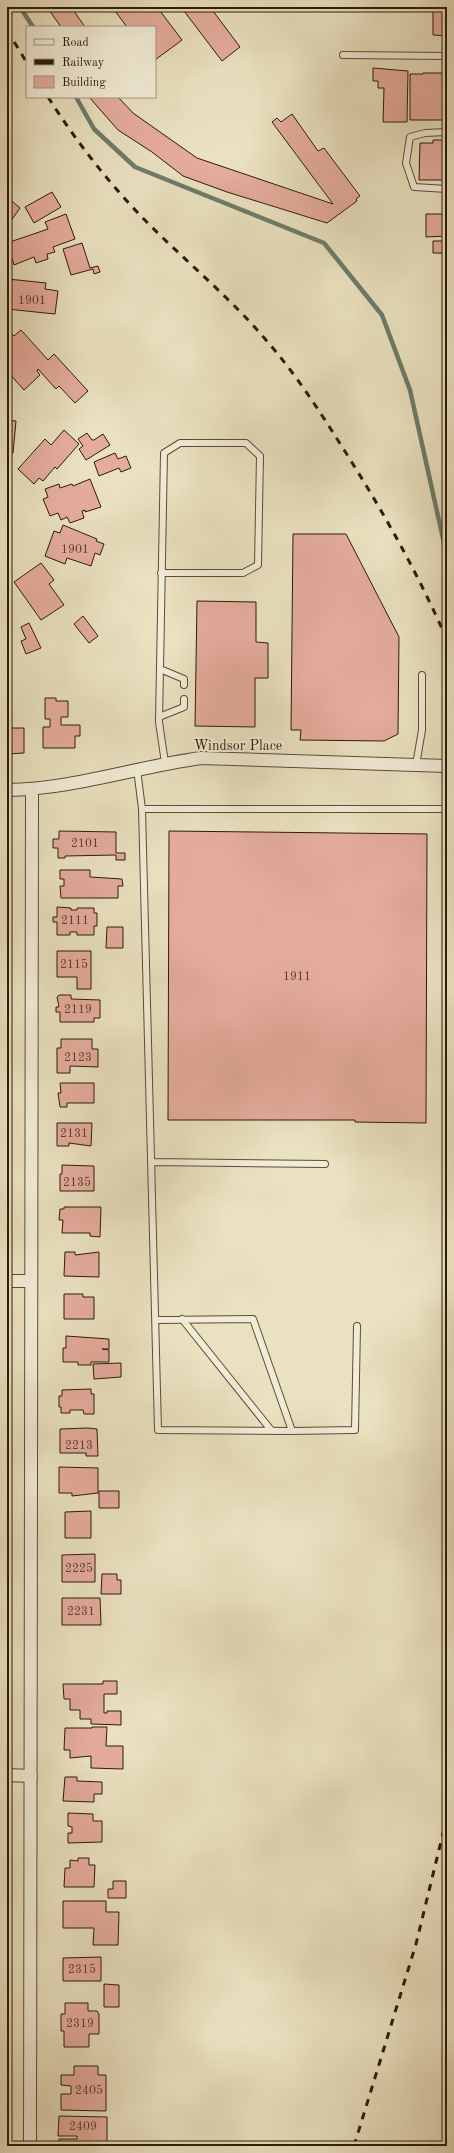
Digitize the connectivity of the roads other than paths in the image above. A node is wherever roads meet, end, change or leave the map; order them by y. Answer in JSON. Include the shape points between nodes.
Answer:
{"nodes":[{"id":1,"x":344,"y":55,"type":"dead end"},
{"id":2,"x":447,"y":56,"type":"edge"},
{"id":3,"x":447,"y":132,"type":"edge"},
{"id":4,"x":447,"y":189,"type":"edge"},
{"id":5,"x":162,"y":573,"type":"junction"},
{"id":6,"x":160,"y":669,"type":"junction"},
{"id":7,"x":422,"y":675,"type":"dead end"},
{"id":8,"x":184,"y":685,"type":"dead end"},
{"id":9,"x":184,"y":699,"type":"dead end"},
{"id":10,"x":159,"y":717,"type":"junction"},
{"id":11,"x":165,"y":763,"type":"junction"},
{"id":12,"x":416,"y":765,"type":"junction"},
{"id":13,"x":447,"y":766,"type":"edge"},
{"id":14,"x":137,"y":769,"type":"junction"},
{"id":15,"x":7,"y":790,"type":"edge"},
{"id":16,"x":32,"y":790,"type":"junction"},
{"id":17,"x":142,"y":809,"type":"junction"},
{"id":18,"x":447,"y":809,"type":"edge"},
{"id":19,"x":152,"y":1162,"type":"junction"},
{"id":20,"x":325,"y":1164,"type":"dead end"},
{"id":21,"x":7,"y":1281,"type":"edge"},
{"id":22,"x":31,"y":1281,"type":"junction"},
{"id":23,"x":182,"y":1319,"type":"junction"},
{"id":24,"x":156,"y":1320,"type":"junction"},
{"id":25,"x":357,"y":1326,"type":"dead end"},
{"id":26,"x":271,"y":1430,"type":"junction"},
{"id":27,"x":292,"y":1431,"type":"junction"},
{"id":28,"x":7,"y":1776,"type":"edge"},
{"id":29,"x":31,"y":1776,"type":"junction"},
{"id":30,"x":30,"y":2146,"type":"edge"}],
"edges":[{"from":1,"to":2,"type":"lane"},
{"from":3,"to":4,"type":"lane","via":[[410,137],[406,163],[414,187]]},
{"from":5,"to":5,"type":"lane","via":[[164,453],[180,443],[246,443],[260,456],[258,565],[243,573]]},
{"from":5,"to":6,"type":"lane"},
{"from":6,"to":8,"type":"lane","via":[[184,679]]},
{"from":6,"to":10,"type":"lane"},
{"from":7,"to":12,"type":"lane","via":[[422,730]]},
{"from":9,"to":10,"type":"lane","via":[[184,707]]},
{"from":10,"to":11,"type":"lane"},
{"from":11,"to":12,"type":"street","name":"Windsor Place","via":[[201,758]]},
{"from":11,"to":14,"type":"street","name":"Windsor Place"},
{"from":12,"to":13,"type":"street","name":"Windsor Place"},
{"from":14,"to":16,"type":"street","name":"Windsor Place","via":[[117,776]]},
{"from":14,"to":17,"type":"lane"},
{"from":15,"to":16,"type":"street","name":"Windsor Place"},
{"from":16,"to":22,"type":"street"},
{"from":17,"to":18,"type":"lane"},
{"from":17,"to":19,"type":"lane"},
{"from":19,"to":20,"type":"lane"},
{"from":19,"to":24,"type":"lane"},
{"from":21,"to":22,"type":"street"},
{"from":22,"to":29,"type":"street"},
{"from":23,"to":24,"type":"lane"},
{"from":23,"to":26,"type":"lane"},
{"from":23,"to":27,"type":"lane","via":[[253,1319]]},
{"from":24,"to":26,"type":"lane","via":[[158,1430]]},
{"from":25,"to":27,"type":"lane","via":[[354,1430]]},
{"from":26,"to":27,"type":"lane"},
{"from":28,"to":29,"type":"street"},
{"from":29,"to":30,"type":"street"}]}
